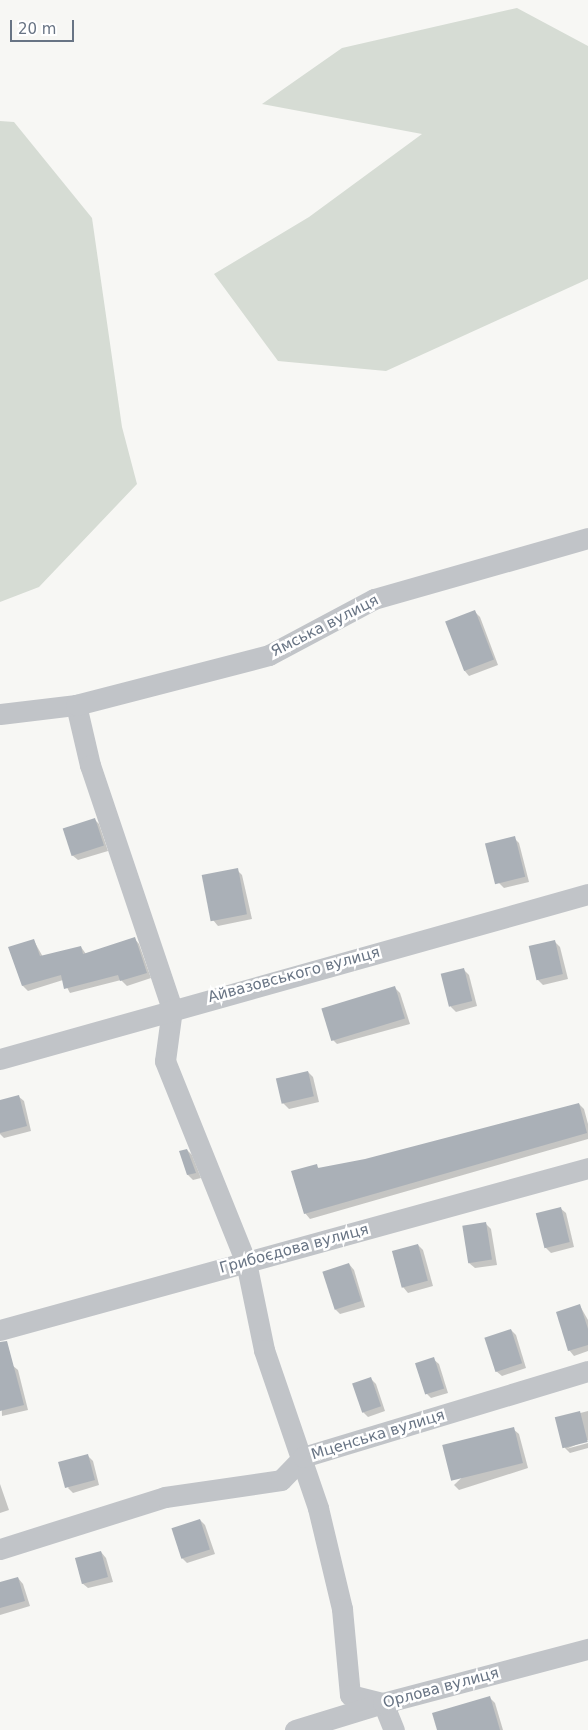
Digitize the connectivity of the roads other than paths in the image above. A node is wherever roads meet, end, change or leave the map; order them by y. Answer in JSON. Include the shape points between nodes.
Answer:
{"nodes":[{"id":1,"x":588,"y":538,"type":"edge"},
{"id":2,"x":76,"y":705,"type":"junction"},
{"id":3,"x":0,"y":714,"type":"edge"},
{"id":4,"x":588,"y":894,"type":"edge"},
{"id":5,"x":172,"y":1009,"type":"junction"},
{"id":6,"x":0,"y":1060,"type":"edge"},
{"id":7,"x":588,"y":1168,"type":"edge"},
{"id":8,"x":246,"y":1262,"type":"junction"},
{"id":9,"x":0,"y":1330,"type":"edge"},
{"id":10,"x":588,"y":1371,"type":"edge"},
{"id":11,"x":303,"y":1457,"type":"junction"},
{"id":12,"x":0,"y":1548,"type":"edge"},
{"id":13,"x":588,"y":1649,"type":"edge"},
{"id":14,"x":383,"y":1703,"type":"junction"},
{"id":15,"x":295,"y":1730,"type":"edge"},
{"id":16,"x":394,"y":1730,"type":"edge"}],
"edges":[{"from":1,"to":2,"type":"street","name":"Ямська вулиця","via":[[374,599],[269,655]]},
{"from":2,"to":3,"type":"street","name":"Ямська вулиця"},
{"from":2,"to":5,"type":"street","via":[[90,765]]},
{"from":4,"to":5,"type":"street","name":"Айвазовського вулиця"},
{"from":5,"to":6,"type":"street","name":"Айвазовського вулиця"},
{"from":5,"to":8,"type":"street","via":[[165,1061]]},
{"from":7,"to":8,"type":"street","name":"Грибоєдова вулиця"},
{"from":8,"to":9,"type":"street","name":"Грибоєдова вулиця"},
{"from":8,"to":11,"type":"street","via":[[264,1350]]},
{"from":10,"to":11,"type":"street","name":"Мценська вулиця"},
{"from":11,"to":12,"type":"street","name":"Мценська вулиця","via":[[281,1480],[165,1497]]},
{"from":11,"to":14,"type":"street","via":[[342,1609],[350,1695]]},
{"from":13,"to":14,"type":"street","name":"Орлова вулиця"},
{"from":14,"to":15,"type":"street","name":"Орлова вулиця"},
{"from":14,"to":16,"type":"street"}]}
